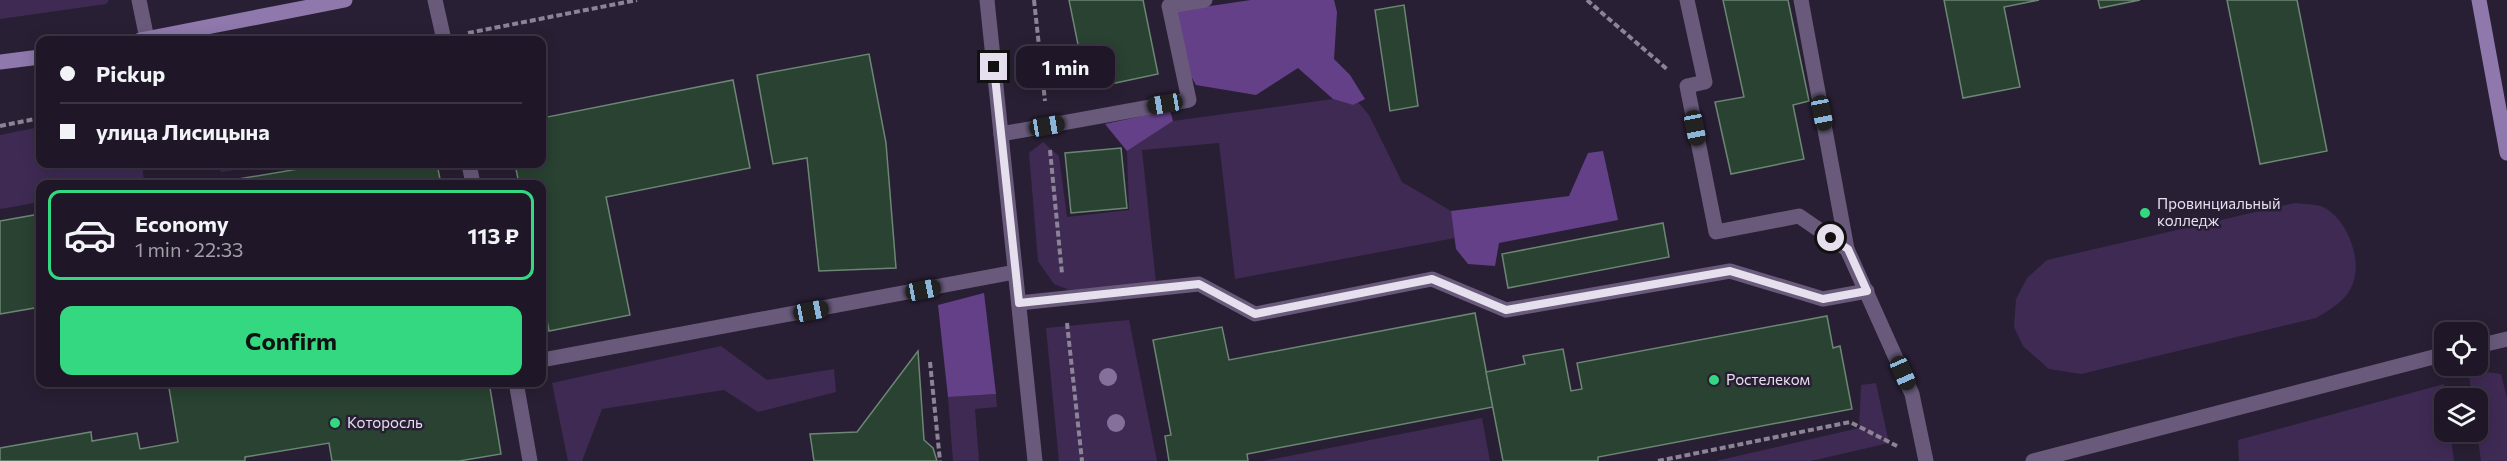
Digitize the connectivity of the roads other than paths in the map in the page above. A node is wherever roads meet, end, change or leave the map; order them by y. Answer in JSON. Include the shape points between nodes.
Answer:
{"nodes":[{"id":1,"x":139,"y":0,"type":"edge"},
{"id":2,"x":345,"y":0,"type":"edge"},
{"id":3,"x":435,"y":0,"type":"edge"},
{"id":4,"x":987,"y":0,"type":"edge"},
{"id":5,"x":1205,"y":0,"type":"edge"},
{"id":6,"x":1687,"y":0,"type":"edge"},
{"id":7,"x":1801,"y":0,"type":"edge"},
{"id":8,"x":2479,"y":0,"type":"edge"},
{"id":9,"x":144,"y":36,"type":"edge"},
{"id":10,"x":164,"y":36,"type":"edge"},
{"id":11,"x":442,"y":36,"type":"edge"},
{"id":12,"x":36,"y":58,"type":"edge"},
{"id":13,"x":0,"y":62,"type":"edge"},
{"id":14,"x":1001,"y":134,"type":"junction"},
{"id":15,"x":2507,"y":153,"type":"edge"},
{"id":16,"x":1848,"y":249,"type":"junction"},
{"id":17,"x":1015,"y":272,"type":"junction"},
{"id":18,"x":1867,"y":291,"type":"junction"},
{"id":19,"x":1019,"y":303,"type":"junction"},
{"id":20,"x":2507,"y":339,"type":"edge"},
{"id":21,"x":2488,"y":344,"type":"edge"},
{"id":22,"x":2434,"y":357,"type":"edge"},
{"id":23,"x":546,"y":359,"type":"edge"},
{"id":24,"x":517,"y":387,"type":"edge"},
{"id":25,"x":1925,"y":456,"type":"edge"},
{"id":26,"x":530,"y":461,"type":"edge"},
{"id":27,"x":1035,"y":461,"type":"edge"},
{"id":28,"x":2033,"y":461,"type":"edge"}],
"edges":[{"from":1,"to":9,"type":"street"},
{"from":2,"to":10,"type":"main road"},
{"from":3,"to":11,"type":"street"},
{"from":4,"to":14,"type":"street"},
{"from":5,"to":14,"type":"street","via":[[1169,6],[1189,100]]},
{"from":6,"to":16,"type":"street","via":[[1705,82],[1687,86],[1716,232],[1799,216]]},
{"from":7,"to":16,"type":"street"},
{"from":8,"to":15,"type":"main road"},
{"from":12,"to":13,"type":"main road"},
{"from":14,"to":17,"type":"street"},
{"from":16,"to":18,"type":"street"},
{"from":17,"to":19,"type":"street"},
{"from":17,"to":23,"type":"street"},
{"from":18,"to":19,"type":"street","via":[[1823,299],[1730,271],[1506,310],[1432,279],[1255,314],[1199,284]]},
{"from":18,"to":25,"type":"street","via":[[1912,394]]},
{"from":19,"to":27,"type":"street"},
{"from":20,"to":21,"type":"street"},
{"from":22,"to":28,"type":"street"},
{"from":24,"to":26,"type":"street"}]}
